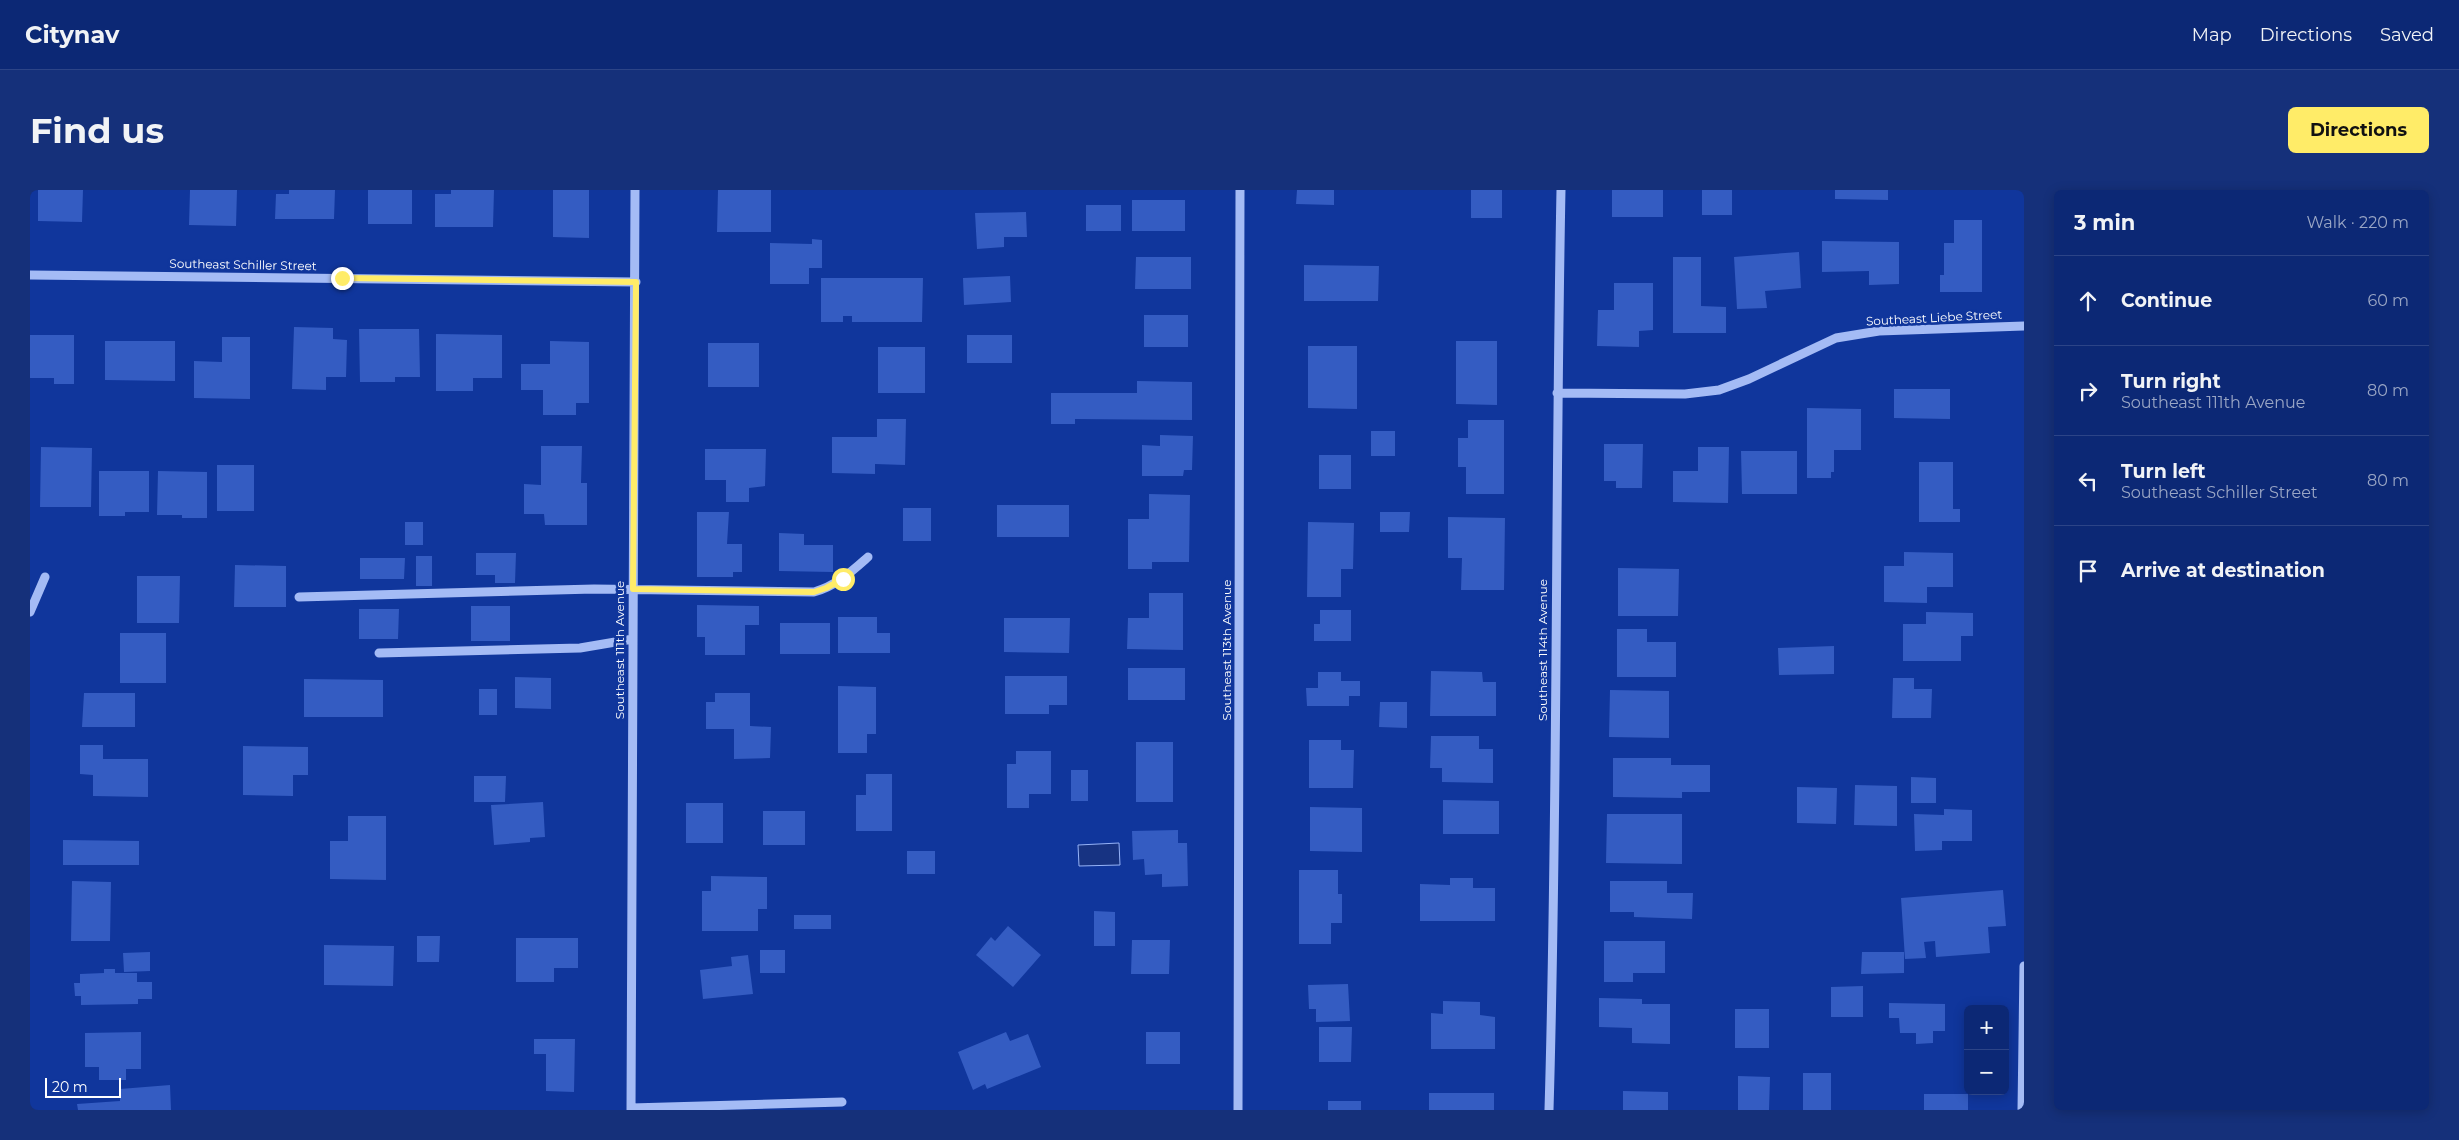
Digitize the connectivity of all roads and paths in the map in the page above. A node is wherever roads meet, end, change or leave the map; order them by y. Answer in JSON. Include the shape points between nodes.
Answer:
{"nodes":[{"id":1,"x":635,"y":190,"type":"edge"},
{"id":2,"x":1240,"y":190,"type":"edge"},
{"id":3,"x":1561,"y":190,"type":"edge"},
{"id":4,"x":30,"y":275,"type":"edge"},
{"id":5,"x":636,"y":282,"type":"junction"},
{"id":6,"x":2024,"y":326,"type":"edge"},
{"id":7,"x":1557,"y":393,"type":"junction"},
{"id":8,"x":868,"y":557,"type":"dead end"},
{"id":9,"x":45,"y":577,"type":"dead end"},
{"id":10,"x":633,"y":589,"type":"junction"},
{"id":11,"x":299,"y":597,"type":"dead end"},
{"id":12,"x":30,"y":612,"type":"edge"},
{"id":13,"x":633,"y":639,"type":"junction"},
{"id":14,"x":379,"y":653,"type":"dead end"},
{"id":15,"x":2024,"y":966,"type":"edge"},
{"id":16,"x":842,"y":1102,"type":"dead end"},
{"id":17,"x":631,"y":1109,"type":"edge"},
{"id":18,"x":1238,"y":1110,"type":"edge"},
{"id":19,"x":1549,"y":1110,"type":"edge"},
{"id":20,"x":2022,"y":1110,"type":"edge"}],
"edges":[{"from":1,"to":5,"type":"street","name":"Southeast 111th Avenue"},
{"from":2,"to":18,"type":"street","name":"Southeast 113th Avenue"},
{"from":3,"to":7,"type":"street","name":"Southeast 114th Avenue"},
{"from":4,"to":5,"type":"street","name":"Southeast Schiller Street"},
{"from":5,"to":10,"type":"street","name":"Southeast 111th Avenue"},
{"from":6,"to":7,"type":"street","name":"Southeast Liebe Street","via":[[1879,331],[1836,338],[1719,390],[1685,394]]},
{"from":7,"to":19,"type":"street","name":"Southeast 114th Avenue","via":[[1556,741]]},
{"from":8,"to":10,"type":"street","via":[[843,579],[814,592]]},
{"from":9,"to":12,"type":"street"},
{"from":10,"to":11,"type":"street"},
{"from":10,"to":13,"type":"street","name":"Southeast 111th Avenue"},
{"from":13,"to":14,"type":"street","via":[[580,648]]},
{"from":13,"to":17,"type":"street","name":"Southeast 111th Avenue"},
{"from":15,"to":20,"type":"street"},
{"from":16,"to":17,"type":"street"}]}
